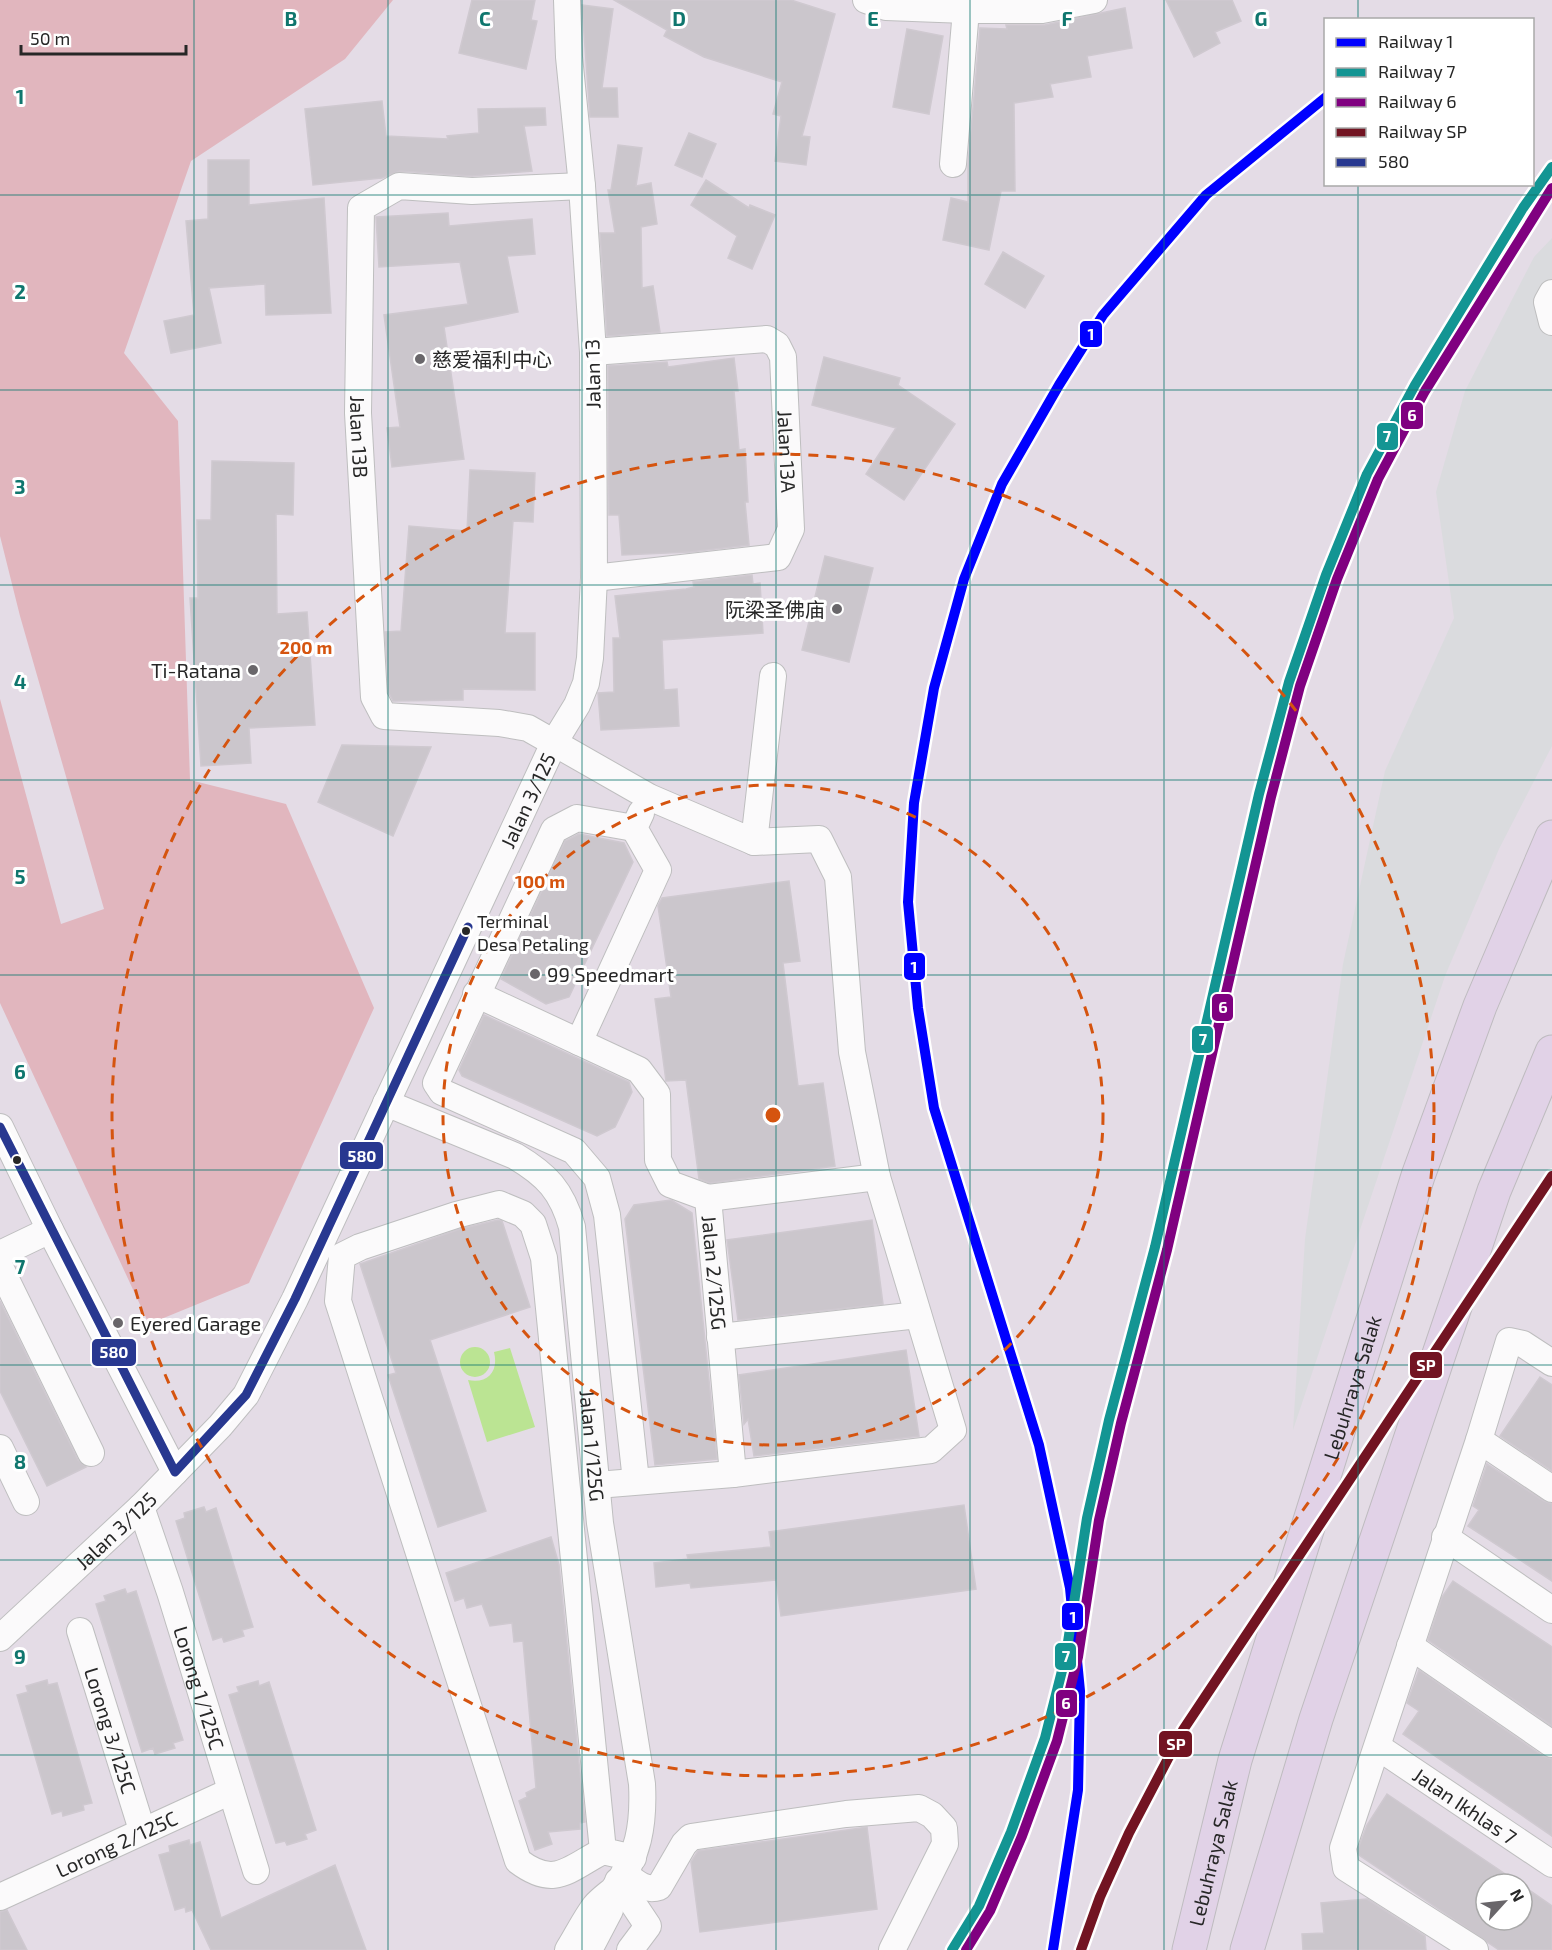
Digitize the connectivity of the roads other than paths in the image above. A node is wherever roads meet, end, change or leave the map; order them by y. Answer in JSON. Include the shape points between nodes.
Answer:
{"nodes":[{"id":1,"x":567,"y":0,"type":"edge"},
{"id":2,"x":866,"y":0,"type":"edge"},
{"id":3,"x":1094,"y":0,"type":"edge"},
{"id":4,"x":966,"y":10,"type":"junction"},
{"id":5,"x":953,"y":164,"type":"dead end"},
{"id":6,"x":582,"y":186,"type":"junction"},
{"id":7,"x":1552,"y":293,"type":"edge"},
{"id":8,"x":1552,"y":322,"type":"edge"},
{"id":9,"x":592,"y":352,"type":"junction"},
{"id":10,"x":594,"y":578,"type":"junction"},
{"id":11,"x":773,"y":676,"type":"dead end"},
{"id":12,"x":555,"y":741,"type":"junction"},
{"id":13,"x":649,"y":796,"type":"junction"},
{"id":14,"x":634,"y":828,"type":"junction"},
{"id":15,"x":1552,"y":837,"type":"edge"},
{"id":16,"x":754,"y":842,"type":"junction"},
{"id":17,"x":476,"y":994,"type":"junction"},
{"id":18,"x":579,"y":1042,"type":"junction"},
{"id":19,"x":1552,"y":1052,"type":"edge"},
{"id":20,"x":386,"y":1103,"type":"junction"},
{"id":21,"x":0,"y":1127,"type":"edge"},
{"id":22,"x":877,"y":1178,"type":"junction"},
{"id":23,"x":708,"y":1198,"type":"junction"},
{"id":24,"x":50,"y":1230,"type":"junction"},
{"id":25,"x":0,"y":1254,"type":"edge"},
{"id":26,"x":0,"y":1267,"type":"edge"},
{"id":27,"x":918,"y":1315,"type":"junction"},
{"id":28,"x":720,"y":1337,"type":"junction"},
{"id":29,"x":1552,"y":1363,"type":"edge"},
{"id":30,"x":1479,"y":1440,"type":"junction"},
{"id":31,"x":0,"y":1448,"type":"edge"},
{"id":32,"x":91,"y":1453,"type":"dead end"},
{"id":33,"x":175,"y":1472,"type":"junction"},
{"id":34,"x":733,"y":1474,"type":"junction"},
{"id":35,"x":636,"y":1482,"type":"junction"},
{"id":36,"x":597,"y":1485,"type":"junction"},
{"id":37,"x":1552,"y":1489,"type":"edge"},
{"id":38,"x":26,"y":1502,"type":"dead end"},
{"id":39,"x":141,"y":1507,"type":"junction"},
{"id":40,"x":1445,"y":1537,"type":"junction"},
{"id":41,"x":1552,"y":1610,"type":"edge"},
{"id":42,"x":80,"y":1631,"type":"dead end"},
{"id":43,"x":0,"y":1638,"type":"edge"},
{"id":44,"x":1410,"y":1646,"type":"junction"},
{"id":45,"x":1552,"y":1744,"type":"edge"},
{"id":46,"x":1378,"y":1747,"type":"junction"},
{"id":47,"x":231,"y":1791,"type":"junction"},
{"id":48,"x":142,"y":1830,"type":"junction"},
{"id":49,"x":603,"y":1851,"type":"junction"},
{"id":50,"x":1552,"y":1864,"type":"edge"},
{"id":51,"x":256,"y":1871,"type":"dead end"},
{"id":52,"x":622,"y":1876,"type":"junction"},
{"id":53,"x":0,"y":1897,"type":"edge"},
{"id":54,"x":568,"y":1950,"type":"edge"},
{"id":55,"x":590,"y":1950,"type":"edge"},
{"id":56,"x":630,"y":1950,"type":"edge"},
{"id":57,"x":892,"y":1950,"type":"edge"},
{"id":58,"x":1189,"y":1950,"type":"edge"},
{"id":59,"x":1247,"y":1950,"type":"edge"},
{"id":60,"x":1475,"y":1950,"type":"edge"}],
"edges":[{"from":1,"to":6,"type":"street","name":"Jalan 13"},
{"from":2,"to":4,"type":"street","via":[[885,7]]},
{"from":3,"to":4,"type":"street","via":[[1042,10]]},
{"from":4,"to":5,"type":"street"},
{"from":6,"to":9,"type":"street","name":"Jalan 13"},
{"from":6,"to":12,"type":"street","name":"Jalan 13B","via":[[472,191],[399,186],[361,208],[358,413],[374,697],[384,716],[499,723],[528,728]]},
{"from":7,"to":8,"type":"street","via":[[1547,302]]},
{"from":9,"to":10,"type":"street","name":"Jalan 13"},
{"from":9,"to":10,"type":"street","name":"Jalan 13A","via":[[767,339],[777,345],[783,357],[791,529],[778,557]]},
{"from":10,"to":12,"type":"street","name":"Jalan 13","via":[[586,683]]},
{"from":11,"to":16,"type":"street"},
{"from":12,"to":13,"type":"street"},
{"from":12,"to":20,"type":"street","name":"Jalan 3/125"},
{"from":13,"to":14,"type":"street"},
{"from":13,"to":16,"type":"street"},
{"from":14,"to":17,"type":"street","via":[[577,818],[554,830]]},
{"from":14,"to":18,"type":"street","via":[[658,870]]},
{"from":15,"to":58,"type":"highway","name":"Lebuhraya Salak","via":[[1480,1006],[1418,1176],[1235,1760]]},
{"from":16,"to":22,"type":"street","via":[[819,839],[838,877],[852,1052]]},
{"from":17,"to":18,"type":"street","name":"Jalan 2/125G"},
{"from":17,"to":35,"type":"street","via":[[436,1083],[442,1092],[574,1151],[597,1178],[607,1215]]},
{"from":18,"to":23,"type":"street","name":"Jalan 2/125G","via":[[639,1070],[657,1094],[658,1161],[670,1184]]},
{"from":19,"to":59,"type":"highway","via":[[1494,1191],[1316,1719]]},
{"from":20,"to":33,"type":"street","name":"Jalan 3/125","via":[[246,1395]]},
{"from":20,"to":36,"type":"street","name":"Jalan 1/125G","via":[[515,1156],[550,1182],[565,1202],[572,1227]]},
{"from":21,"to":24,"type":"street"},
{"from":22,"to":23,"type":"street"},
{"from":22,"to":27,"type":"street"},
{"from":23,"to":28,"type":"street","name":"Jalan 2/125G"},
{"from":24,"to":25,"type":"street"},
{"from":24,"to":33,"type":"street"},
{"from":26,"to":32,"type":"street"},
{"from":27,"to":28,"type":"street"},
{"from":27,"to":34,"type":"street","via":[[953,1430],[931,1450]]},
{"from":28,"to":34,"type":"street","name":"Jalan 2/125G"},
{"from":29,"to":30,"type":"street","via":[[1523,1344],[1509,1341]]},
{"from":30,"to":37,"type":"street"},
{"from":30,"to":40,"type":"street"},
{"from":31,"to":38,"type":"street"},
{"from":33,"to":39,"type":"street","name":"Jalan 3/125"},
{"from":34,"to":35,"type":"street"},
{"from":35,"to":36,"type":"street"},
{"from":36,"to":52,"type":"street","name":"Jalan 1/125G","via":[[642,1784],[643,1820]]},
{"from":39,"to":43,"type":"street","name":"Jalan 3/125"},
{"from":39,"to":47,"type":"street","name":"Lorong 1/125C"},
{"from":40,"to":41,"type":"street"},
{"from":40,"to":44,"type":"street"},
{"from":42,"to":48,"type":"street","name":"Lorong 3/125C"},
{"from":44,"to":45,"type":"street"},
{"from":44,"to":46,"type":"street"},
{"from":46,"to":50,"type":"street","name":"Jalan Ikhlas 7"},
{"from":46,"to":60,"type":"street","via":[[1343,1848],[1346,1868]]},
{"from":47,"to":48,"type":"street","name":"Lorong 2/125C"},
{"from":47,"to":51,"type":"street","name":"Lorong 1/125C"},
{"from":48,"to":53,"type":"street","name":"Lorong 2/125C"},
{"from":49,"to":49,"type":"street","via":[[553,1877],[536,1874],[518,1861],[338,1301],[342,1256],[456,1215],[499,1204],[523,1214],[533,1224],[544,1258]]},
{"from":49,"to":52,"type":"street"},
{"from":52,"to":54,"type":"street","name":"Jalan 1/125G","via":[[595,1906]]},
{"from":52,"to":55,"type":"street","name":"Jalan 1/125G","via":[[610,1915]]},
{"from":52,"to":56,"type":"street","via":[[648,1926]]},
{"from":52,"to":57,"type":"street","via":[[651,1889],[659,1887],[691,1837],[846,1814],[919,1808],[944,1828],[945,1844]]}]}
